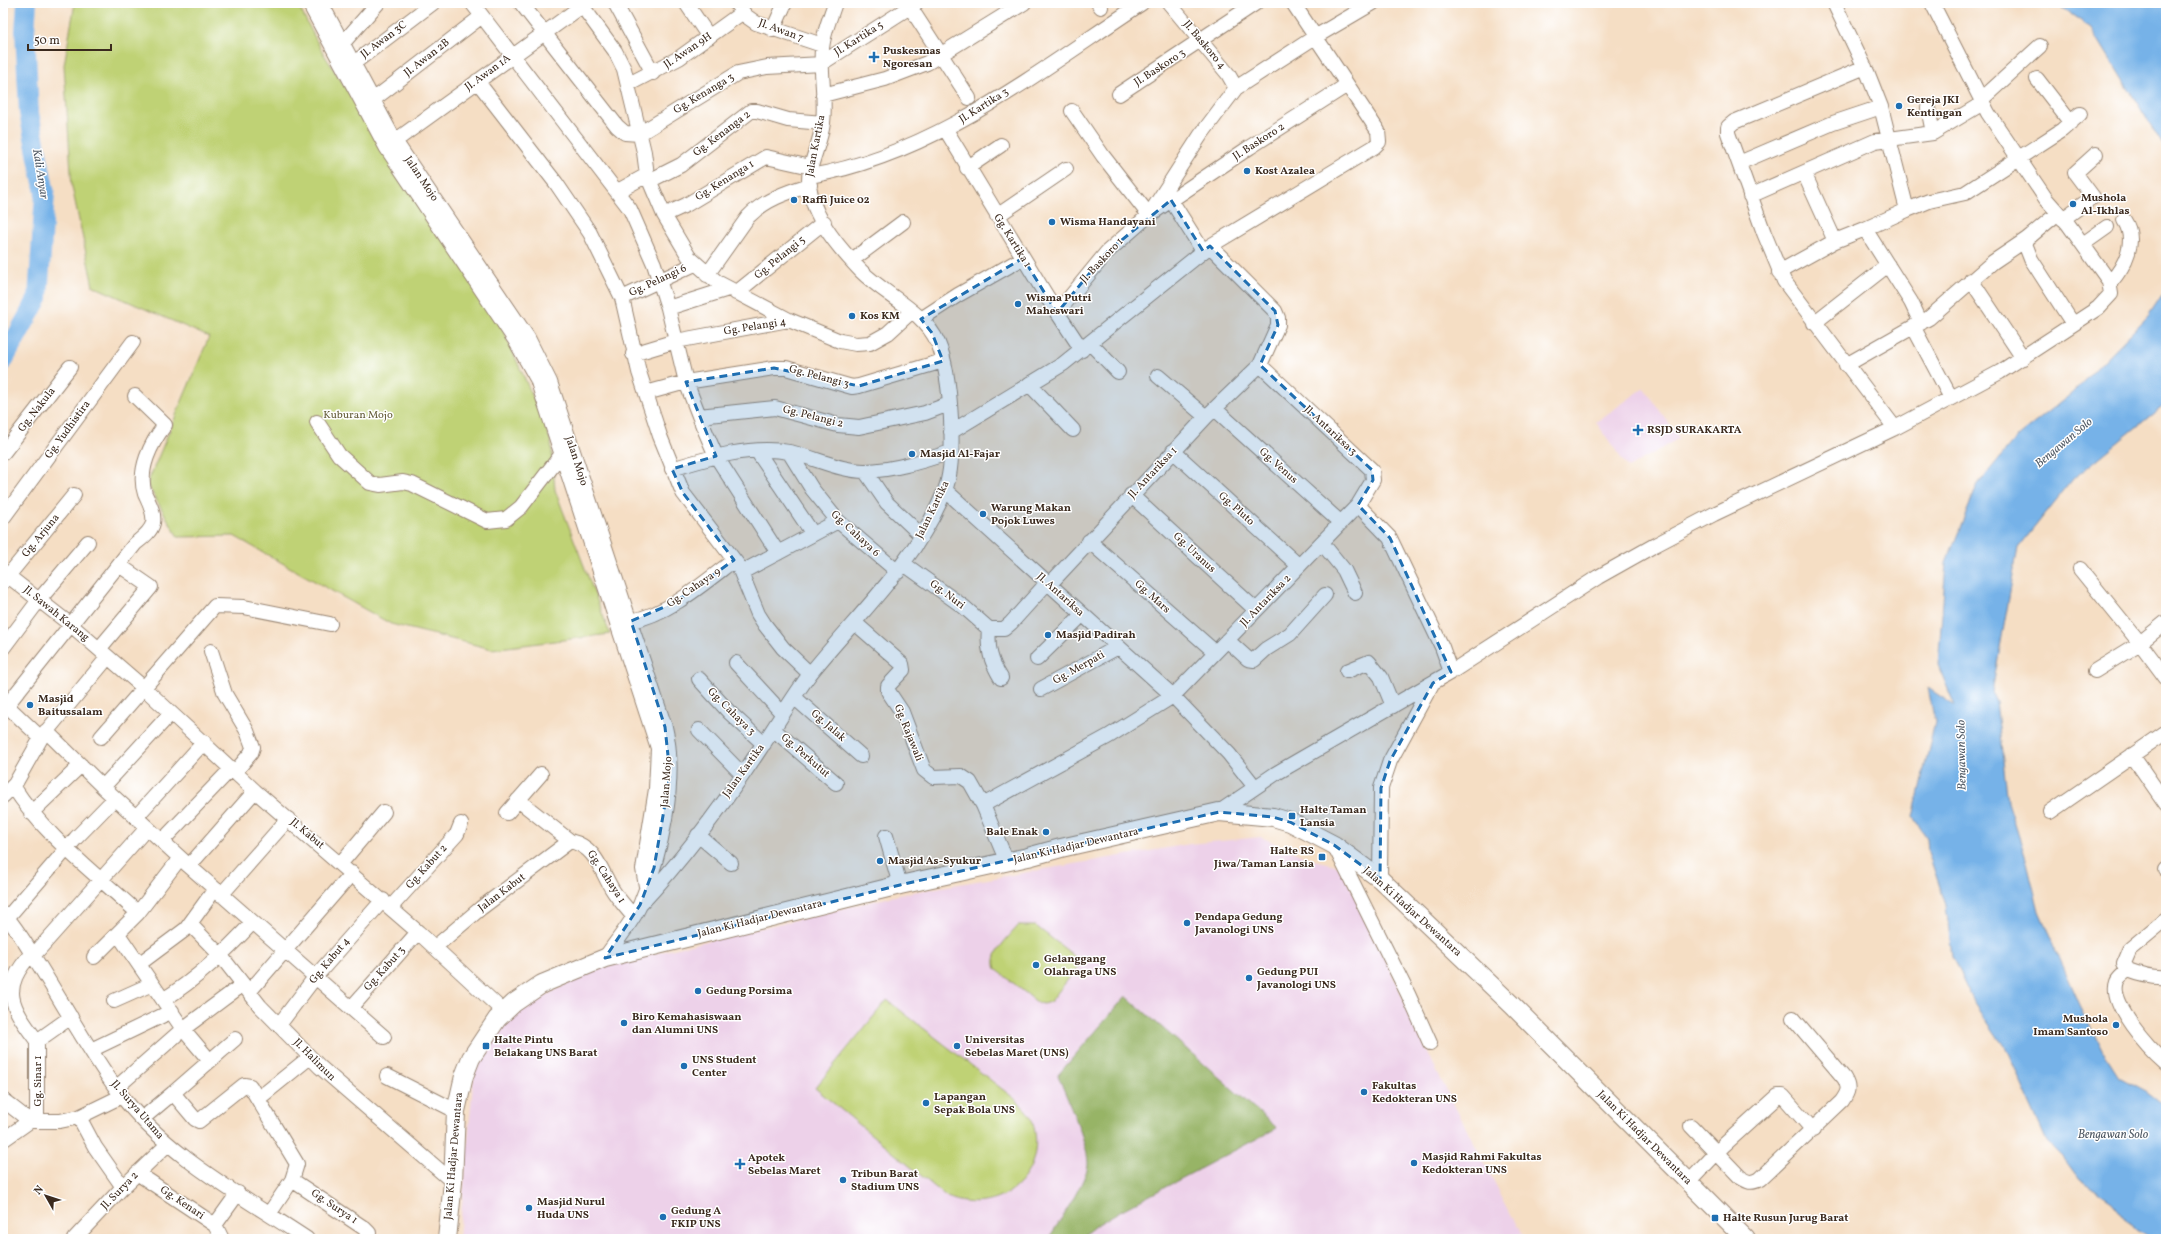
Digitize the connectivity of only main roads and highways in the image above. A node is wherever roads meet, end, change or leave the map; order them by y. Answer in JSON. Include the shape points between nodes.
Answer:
{"nodes":[{"id":1,"x":447,"y":1239,"type":"edge"},
{"id":2,"x":1746,"y":1239,"type":"edge"}],
"edges":[{"from":1,"to":2,"type":"main road","name":"Jalan Ki Hadjar Dewantara","via":[[456,1111],[461,1083],[471,1058],[489,1029],[504,1012],[542,984],[605,958],[900,885],[1219,812],[1273,817],[1306,829],[1334,845],[1380,880],[1490,983]]}]}
